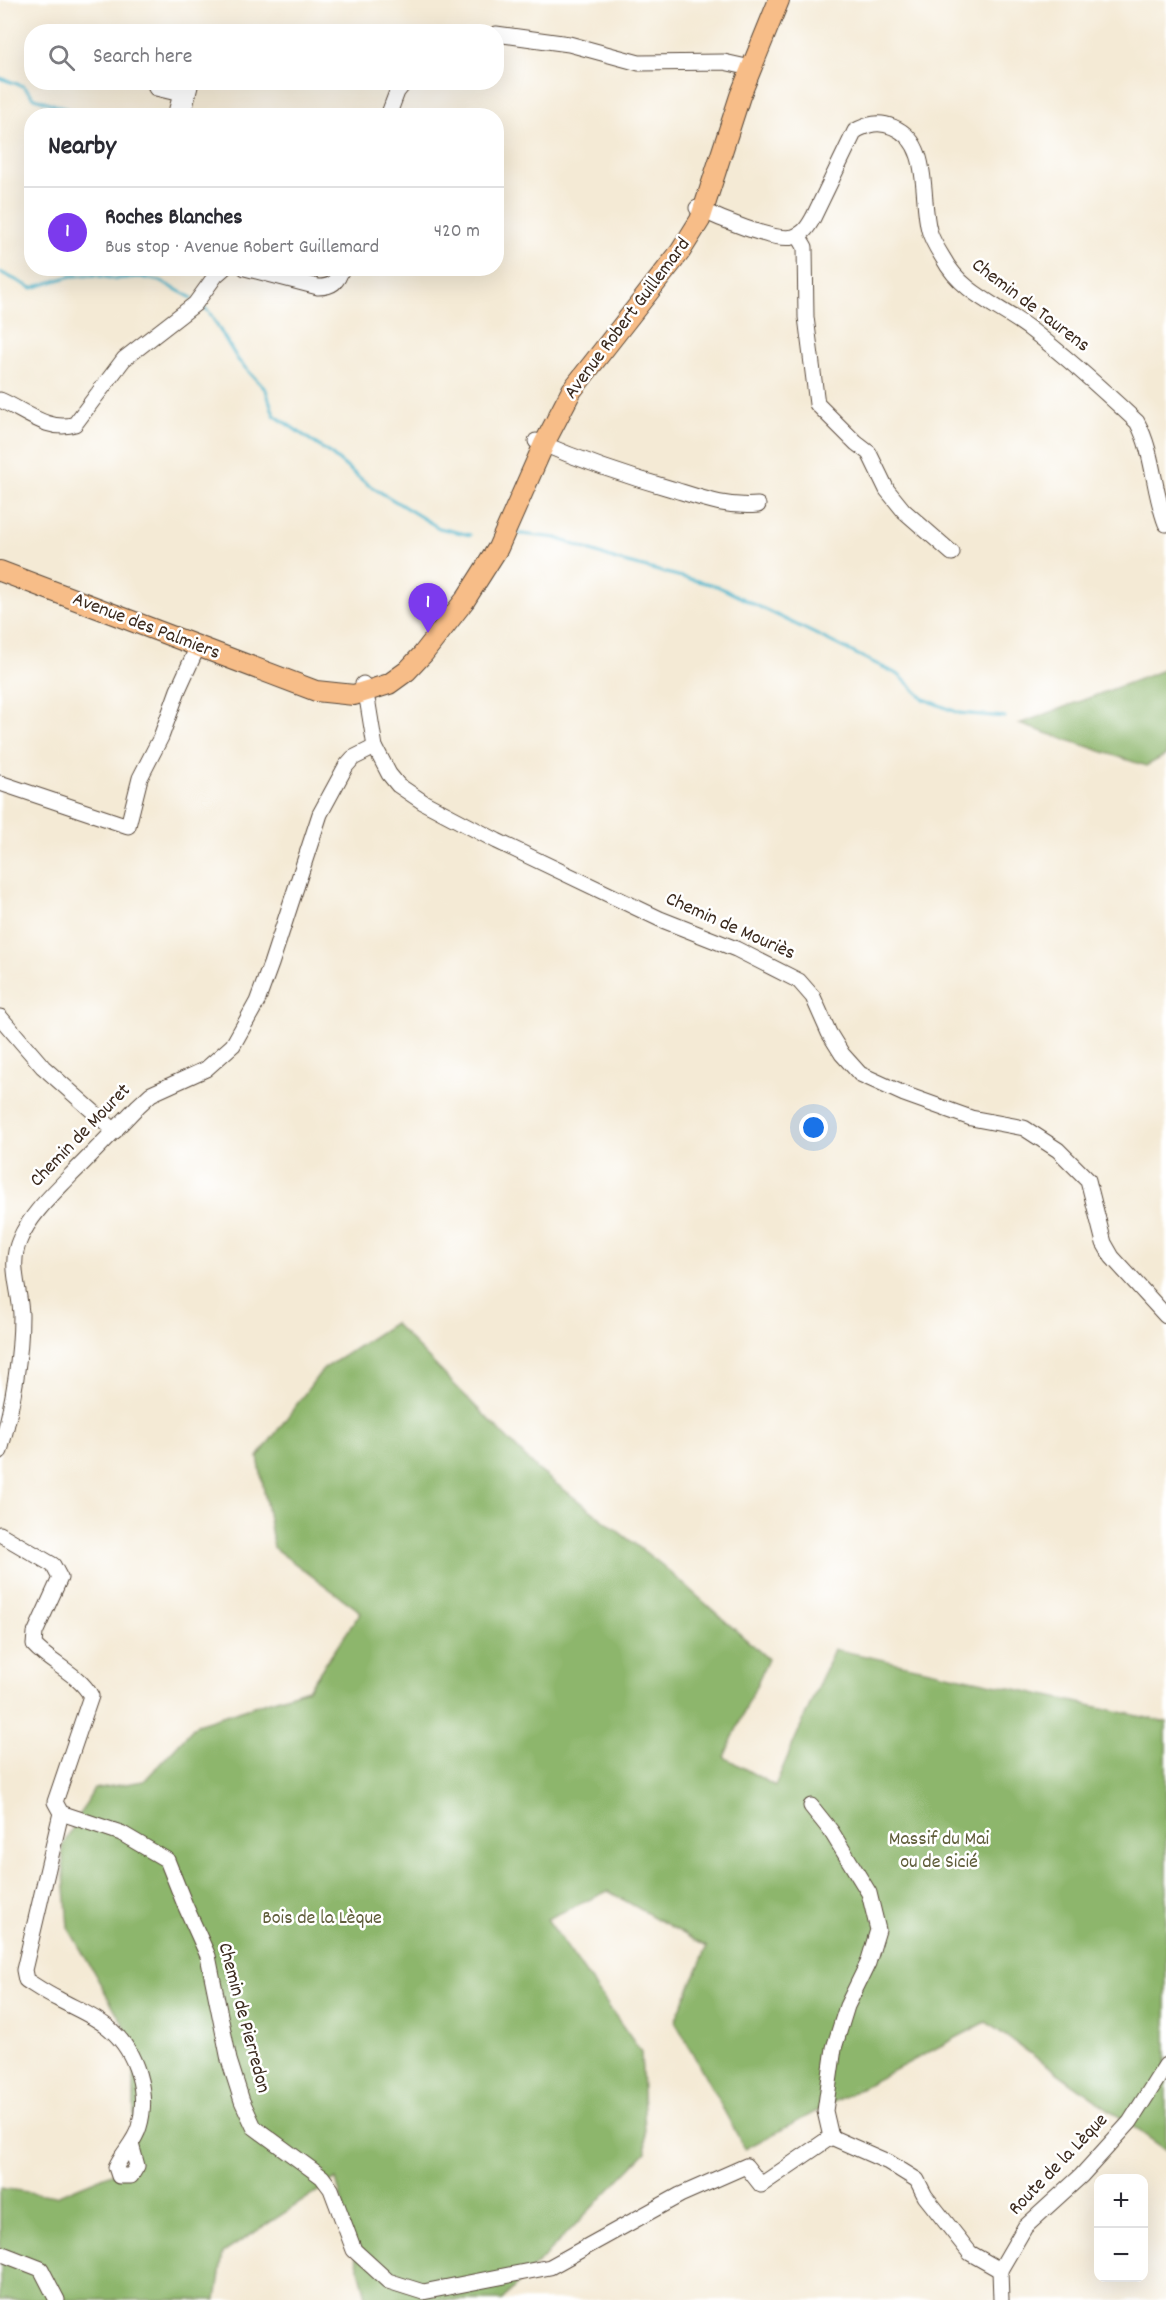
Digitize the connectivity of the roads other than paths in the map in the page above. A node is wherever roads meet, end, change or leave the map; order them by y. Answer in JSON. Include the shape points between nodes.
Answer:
{"nodes":[{"id":1,"x":769,"y":0,"type":"edge"},
{"id":2,"x":779,"y":0,"type":"edge"},
{"id":3,"x":504,"y":35,"type":"edge"},
{"id":4,"x":746,"y":66,"type":"junction"},
{"id":5,"x":164,"y":90,"type":"edge"},
{"id":6,"x":189,"y":90,"type":"edge"},
{"id":7,"x":399,"y":90,"type":"edge"},
{"id":8,"x":178,"y":108,"type":"edge"},
{"id":9,"x":184,"y":108,"type":"edge"},
{"id":10,"x":391,"y":108,"type":"edge"},
{"id":11,"x":701,"y":209,"type":"junction"},
{"id":12,"x":798,"y":235,"type":"junction"},
{"id":13,"x":215,"y":276,"type":"edge"},
{"id":14,"x":276,"y":276,"type":"edge"},
{"id":15,"x":340,"y":276,"type":"edge"},
{"id":16,"x":0,"y":400,"type":"edge"},
{"id":17,"x":540,"y":442,"type":"junction"},
{"id":18,"x":758,"y":505,"type":"dead end"},
{"id":19,"x":1166,"y":524,"type":"edge"},
{"id":20,"x":952,"y":553,"type":"dead end"},
{"id":21,"x":0,"y":571,"type":"edge"},
{"id":22,"x":198,"y":646,"type":"junction"},
{"id":23,"x":364,"y":688,"type":"junction"},
{"id":24,"x":375,"y":747,"type":"junction"},
{"id":25,"x":0,"y":783,"type":"edge"},
{"id":26,"x":0,"y":1017,"type":"edge"},
{"id":27,"x":115,"y":1131,"type":"junction"},
{"id":28,"x":1166,"y":1316,"type":"edge"},
{"id":29,"x":0,"y":1451,"type":"edge"},
{"id":30,"x":0,"y":1534,"type":"edge"},
{"id":31,"x":811,"y":1806,"type":"dead end"},
{"id":32,"x":61,"y":1813,"type":"junction"},
{"id":33,"x":1166,"y":2065,"type":"edge"},
{"id":34,"x":831,"y":2137,"type":"junction"},
{"id":35,"x":131,"y":2144,"type":"dead end"},
{"id":36,"x":0,"y":2253,"type":"edge"},
{"id":37,"x":1000,"y":2270,"type":"junction"},
{"id":38,"x":57,"y":2300,"type":"edge"},
{"id":39,"x":1001,"y":2300,"type":"edge"}],
"edges":[{"from":1,"to":4,"type":"main road","name":"Avenue Robert Guillemard"},
{"from":2,"to":4,"type":"main road","name":"Avenue Robert Guillemard"},
{"from":3,"to":4,"type":"street","via":[[569,44],[639,63],[724,62]]},
{"from":4,"to":11,"type":"main road","name":"Avenue Robert Guillemard"},
{"from":5,"to":8,"type":"street","via":[[181,94]]},
{"from":6,"to":9,"type":"street"},
{"from":7,"to":10,"type":"street"},
{"from":11,"to":12,"type":"street","via":[[776,238]]},
{"from":11,"to":17,"type":"main road","name":"Avenue Robert Guillemard","via":[[628,310],[565,386]]},
{"from":12,"to":19,"type":"street","name":"Chemin de Taurens","via":[[813,218],[855,131],[868,124],[885,124],[902,131],[913,143],[921,167],[929,230],[944,260],[960,282],[1027,327],[1137,422],[1144,434]]},
{"from":12,"to":20,"type":"street","via":[[805,247],[806,317],[817,404],[868,453],[886,490],[904,511]]},
{"from":13,"to":16,"type":"street","via":[[195,304],[124,359],[75,424],[64,428],[48,424]]},
{"from":14,"to":15,"type":"street","via":[[318,287],[330,287]]},
{"from":17,"to":18,"type":"street","via":[[634,478],[717,503]]},
{"from":17,"to":23,"type":"main road","name":"Avenue Robert Guillemard","via":[[498,548],[465,600],[407,671],[389,684]]},
{"from":21,"to":22,"type":"main road","name":"Avenue des Palmiers"},
{"from":22,"to":23,"type":"main road","name":"Avenue des Palmiers","via":[[316,691],[354,695]]},
{"from":22,"to":25,"type":"street","via":[[140,778],[128,826]]},
{"from":23,"to":24,"type":"street","name":"Chemin de Mouriès"},
{"from":24,"to":27,"type":"street","name":"Chemin de Mouret","via":[[346,766],[320,814],[261,993],[233,1045],[206,1069],[151,1094]]},
{"from":24,"to":28,"type":"street","name":"Chemin de Mouriès","via":[[398,785],[423,802],[589,886],[800,981],[813,997],[842,1054],[860,1074],[971,1118],[1024,1128],[1058,1150],[1088,1180],[1104,1243],[1112,1257]]},
{"from":26,"to":27,"type":"street","via":[[43,1067]]},
{"from":27,"to":29,"type":"street","name":"Chemin de Mouret","via":[[55,1192],[19,1240],[13,1266],[20,1303],[19,1340],[11,1408]]},
{"from":30,"to":32,"type":"street","via":[[53,1565],[60,1578],[35,1633],[34,1645],[85,1686],[91,1696],[55,1802]]},
{"from":31,"to":34,"type":"street","via":[[869,1893],[878,1930],[834,2048],[825,2111]]},
{"from":32,"to":34,"type":"street","name":"Chemin de Pierredon","via":[[121,1833],[167,1860],[208,1956],[229,2060],[254,2127],[322,2177],[331,2189],[354,2250],[388,2281],[423,2292],[550,2267],[680,2195],[747,2166],[761,2185]]},
{"from":32,"to":35,"type":"street","via":[[24,1970],[26,1980],[92,2016],[112,2030],[126,2048],[142,2090],[139,2128]]},
{"from":33,"to":37,"type":"street","name":"Route de la Lèque","via":[[1123,2130],[1025,2228]]},
{"from":34,"to":37,"type":"street","via":[[888,2162],[917,2180],[970,2253]]},
{"from":36,"to":38,"type":"street","via":[[40,2269]]},
{"from":37,"to":39,"type":"street"}]}
